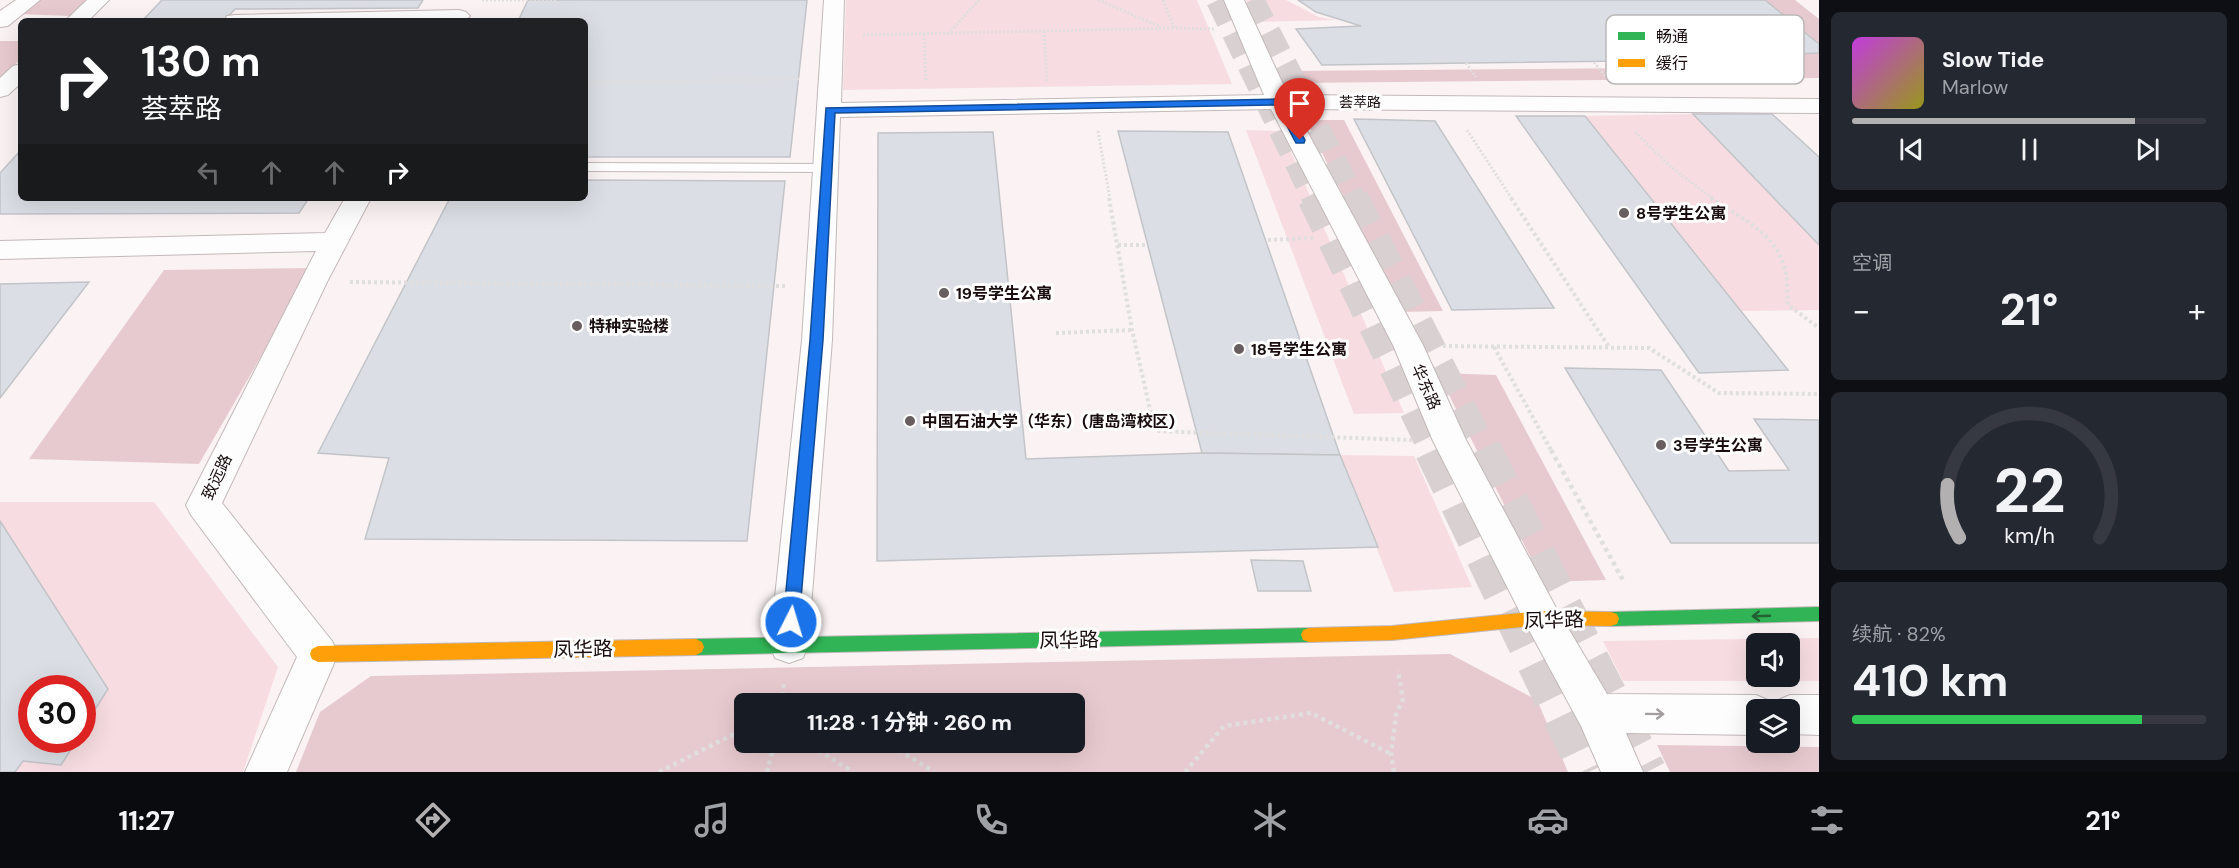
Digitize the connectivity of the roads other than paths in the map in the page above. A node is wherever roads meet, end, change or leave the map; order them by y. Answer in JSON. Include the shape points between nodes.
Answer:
{"nodes":[{"id":1,"x":30,"y":0,"type":"edge"},
{"id":2,"x":99,"y":0,"type":"edge"},
{"id":3,"x":834,"y":0,"type":"edge"},
{"id":4,"x":1234,"y":0,"type":"edge"},
{"id":5,"x":463,"y":10,"type":"edge"},
{"id":6,"x":79,"y":18,"type":"edge"},
{"id":7,"x":297,"y":18,"type":"edge"},
{"id":8,"x":0,"y":22,"type":"edge"},
{"id":9,"x":18,"y":24,"type":"edge"},
{"id":10,"x":18,"y":74,"type":"edge"},
{"id":11,"x":0,"y":90,"type":"edge"},
{"id":12,"x":1279,"y":102,"type":"junction"},
{"id":13,"x":1819,"y":106,"type":"edge"},
{"id":14,"x":830,"y":110,"type":"junction"},
{"id":15,"x":588,"y":166,"type":"edge"},
{"id":16,"x":826,"y":168,"type":"junction"},
{"id":17,"x":356,"y":201,"type":"edge"},
{"id":18,"x":333,"y":242,"type":"junction"},
{"id":19,"x":0,"y":250,"type":"edge"},
{"id":20,"x":1819,"y":614,"type":"edge"},
{"id":21,"x":1542,"y":618,"type":"junction"},
{"id":22,"x":789,"y":645,"type":"junction"},
{"id":23,"x":318,"y":654,"type":"junction"},
{"id":24,"x":1596,"y":713,"type":"junction"},
{"id":25,"x":1746,"y":715,"type":"edge"},
{"id":26,"x":1800,"y":715,"type":"edge"},
{"id":27,"x":1819,"y":715,"type":"edge"},
{"id":28,"x":266,"y":772,"type":"edge"},
{"id":29,"x":1622,"y":772,"type":"edge"}],
"edges":[{"from":1,"to":8,"type":"street"},
{"from":2,"to":6,"type":"street"},
{"from":3,"to":14,"type":"street"},
{"from":4,"to":12,"type":"street","name":"华东路"},
{"from":5,"to":7,"type":"street"},
{"from":8,"to":9,"type":"street"},
{"from":10,"to":11,"type":"street"},
{"from":12,"to":13,"type":"street","name":"荟萃路"},
{"from":12,"to":14,"type":"street","name":"荟萃路"},
{"from":12,"to":21,"type":"street","name":"华东路","via":[[1408,345],[1450,441]]},
{"from":14,"to":16,"type":"street"},
{"from":15,"to":16,"type":"lane"},
{"from":16,"to":22,"type":"street","via":[[820,286]]},
{"from":17,"to":18,"type":"street","name":"致远路"},
{"from":18,"to":19,"type":"street"},
{"from":18,"to":23,"type":"street","name":"致远路","via":[[203,504]]},
{"from":20,"to":21,"type":"street","name":"凤华路","one_way":true},
{"from":21,"to":22,"type":"street","name":"凤华路","via":[[1392,633]]},
{"from":21,"to":24,"type":"street","name":"华东路"},
{"from":22,"to":23,"type":"street","name":"凤华路"},
{"from":23,"to":28,"type":"street"},
{"from":24,"to":25,"type":"street","one_way":true},
{"from":24,"to":29,"type":"street","name":"华东路"},
{"from":26,"to":27,"type":"street"}]}
